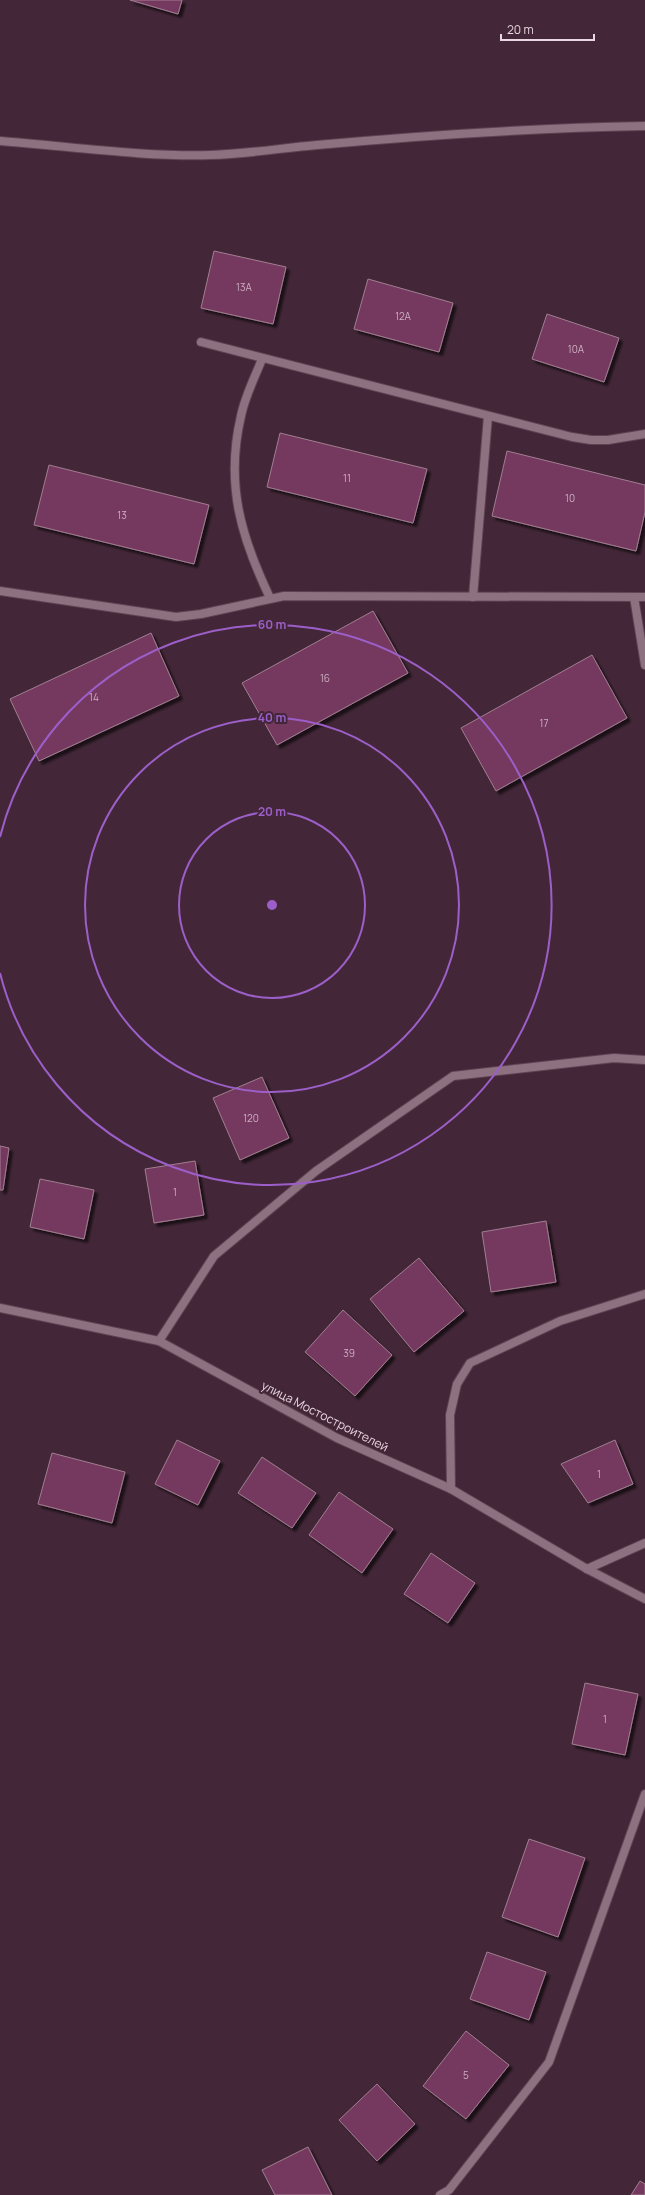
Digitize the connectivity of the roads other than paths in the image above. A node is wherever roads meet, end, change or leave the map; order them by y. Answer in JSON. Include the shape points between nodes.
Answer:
{"nodes":[{"id":1,"x":645,"y":126,"type":"edge"},
{"id":2,"x":0,"y":141,"type":"edge"},
{"id":3,"x":201,"y":342,"type":"dead end"},
{"id":4,"x":262,"y":359,"type":"junction"},
{"id":5,"x":488,"y":416,"type":"junction"},
{"id":6,"x":645,"y":434,"type":"edge"},
{"id":7,"x":0,"y":591,"type":"edge"},
{"id":8,"x":473,"y":597,"type":"junction"},
{"id":9,"x":634,"y":597,"type":"junction"},
{"id":10,"x":645,"y":597,"type":"edge"},
{"id":11,"x":270,"y":598,"type":"junction"},
{"id":12,"x":645,"y":665,"type":"edge"},
{"id":13,"x":645,"y":1060,"type":"edge"},
{"id":14,"x":645,"y":1294,"type":"edge"},
{"id":15,"x":0,"y":1308,"type":"edge"},
{"id":16,"x":159,"y":1342,"type":"junction"},
{"id":17,"x":450,"y":1489,"type":"junction"},
{"id":18,"x":645,"y":1543,"type":"edge"},
{"id":19,"x":587,"y":1569,"type":"junction"},
{"id":20,"x":645,"y":1599,"type":"edge"},
{"id":21,"x":645,"y":1794,"type":"edge"},
{"id":22,"x":440,"y":2195,"type":"edge"}],
"edges":[{"from":1,"to":2,"type":"street","via":[[506,132],[210,155],[174,155]]},
{"from":3,"to":4,"type":"street"},
{"from":4,"to":5,"type":"street"},
{"from":4,"to":11,"type":"street","via":[[241,415],[234,475],[243,535]]},
{"from":5,"to":6,"type":"street","via":[[591,440]]},
{"from":5,"to":8,"type":"street"},
{"from":7,"to":11,"type":"street","via":[[176,617],[253,604]]},
{"from":8,"to":9,"type":"street"},
{"from":8,"to":11,"type":"street"},
{"from":9,"to":10,"type":"street"},
{"from":9,"to":12,"type":"street"},
{"from":13,"to":16,"type":"street","via":[[614,1058],[453,1076],[316,1171],[214,1256]]},
{"from":14,"to":17,"type":"street","via":[[560,1321],[470,1363],[457,1384],[450,1415]]},
{"from":15,"to":16,"type":"street","name":"улица Мостостроителей"},
{"from":16,"to":17,"type":"street","name":"улица Мостостроителей","via":[[337,1438]]},
{"from":17,"to":19,"type":"street","name":"улица Мостостроителей"},
{"from":18,"to":19,"type":"street"},
{"from":19,"to":20,"type":"street","name":"улица Мостостроителей"},
{"from":21,"to":22,"type":"street","via":[[549,2062],[449,2190]]}]}
